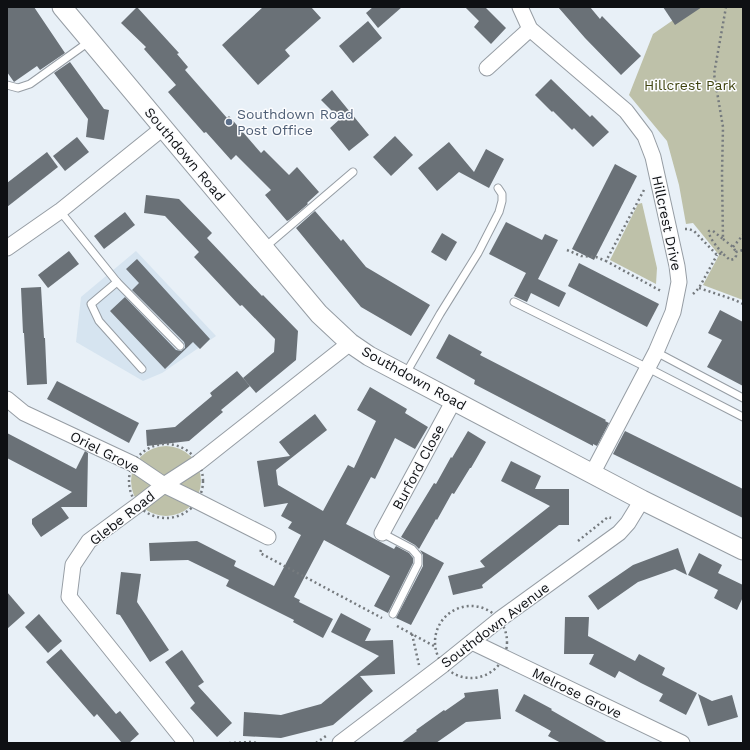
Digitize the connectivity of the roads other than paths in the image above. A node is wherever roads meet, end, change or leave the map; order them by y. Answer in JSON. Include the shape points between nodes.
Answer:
{"nodes":[{"id":1,"x":62,"y":7,"type":"edge"},
{"id":2,"x":520,"y":7,"type":"edge"},
{"id":3,"x":530,"y":29,"type":"junction"},
{"id":4,"x":90,"y":40,"type":"junction"},
{"id":5,"x":486,"y":68,"type":"dead end"},
{"id":6,"x":7,"y":85,"type":"edge"},
{"id":7,"x":163,"y":128,"type":"junction"},
{"id":8,"x":353,"y":172,"type":"dead end"},
{"id":9,"x":498,"y":188,"type":"dead end"},
{"id":10,"x":60,"y":210,"type":"junction"},
{"id":11,"x":7,"y":248,"type":"edge"},
{"id":12,"x":264,"y":248,"type":"junction"},
{"id":13,"x":117,"y":282,"type":"junction"},
{"id":14,"x":514,"y":302,"type":"dead end"},
{"id":15,"x":350,"y":343,"type":"junction"},
{"id":16,"x":180,"y":346,"type":"dead end"},
{"id":17,"x":656,"y":352,"type":"junction"},
{"id":18,"x":648,"y":368,"type":"junction"},
{"id":19,"x":142,"y":369,"type":"dead end"},
{"id":20,"x":405,"y":375,"type":"junction"},
{"id":21,"x":743,"y":398,"type":"edge"},
{"id":22,"x":7,"y":399,"type":"edge"},
{"id":23,"x":454,"y":400,"type":"junction"},
{"id":24,"x":743,"y":417,"type":"edge"},
{"id":25,"x":592,"y":474,"type":"junction"},
{"id":26,"x":164,"y":485,"type":"junction"},
{"id":27,"x":642,"y":500,"type":"junction"},
{"id":28,"x":382,"y":533,"type":"joint"},
{"id":29,"x":268,"y":537,"type":"road end"},
{"id":30,"x":743,"y":550,"type":"edge"},
{"id":31,"x":393,"y":614,"type":"dead end"},
{"id":32,"x":472,"y":642,"type":"junction"},
{"id":33,"x":186,"y":743,"type":"edge"},
{"id":34,"x":340,"y":743,"type":"edge"},
{"id":35,"x":682,"y":743,"type":"edge"}],
"edges":[{"from":1,"to":4,"type":"street","name":"Southdown Road"},
{"from":2,"to":3,"type":"street","name":"Hillcrest Drive"},
{"from":3,"to":5,"type":"street"},
{"from":3,"to":17,"type":"street","name":"Hillcrest Drive","via":[[626,111],[645,136],[653,157],[679,282],[675,305]]},
{"from":4,"to":6,"type":"lane","via":[[30,84],[18,88]]},
{"from":4,"to":7,"type":"street","name":"Southdown Road"},
{"from":7,"to":10,"type":"street"},
{"from":7,"to":12,"type":"street","name":"Southdown Road"},
{"from":8,"to":12,"type":"lane"},
{"from":9,"to":20,"type":"lane","via":[[502,194],[499,212]]},
{"from":10,"to":11,"type":"street"},
{"from":10,"to":13,"type":"lane"},
{"from":12,"to":15,"type":"street","name":"Southdown Road","via":[[319,314]]},
{"from":13,"to":16,"type":"lane"},
{"from":13,"to":19,"type":"lane","via":[[91,304],[99,321]]},
{"from":14,"to":18,"type":"lane"},
{"from":15,"to":20,"type":"street","name":"Southdown Road"},
{"from":15,"to":26,"type":"street","name":"Glebe Road","via":[[198,463]]},
{"from":17,"to":18,"type":"street","name":"Hillcrest Drive"},
{"from":17,"to":21,"type":"lane"},
{"from":18,"to":24,"type":"lane"},
{"from":18,"to":25,"type":"street","name":"Hillcrest Drive"},
{"from":20,"to":23,"type":"street","name":"Southdown Road"},
{"from":22,"to":26,"type":"street","name":"Oriel Grove","via":[[24,413],[133,464]]},
{"from":23,"to":25,"type":"street","name":"Southdown Road"},
{"from":23,"to":28,"type":"street","name":"Burford Close"},
{"from":25,"to":27,"type":"street","name":"Southdown Road"},
{"from":26,"to":29,"type":"street","name":"Oriel Grove"},
{"from":26,"to":33,"type":"street","name":"Glebe Road","via":[[89,541],[72,565],[69,597]]},
{"from":27,"to":30,"type":"street","name":"Southdown Road"},
{"from":27,"to":32,"type":"street","name":"Southdown Avenue","via":[[619,533]]},
{"from":28,"to":31,"type":"lane","via":[[418,556],[418,564]]},
{"from":32,"to":34,"type":"street","name":"Southdown Avenue"},
{"from":32,"to":35,"type":"street","name":"Melrose Grove"}]}
